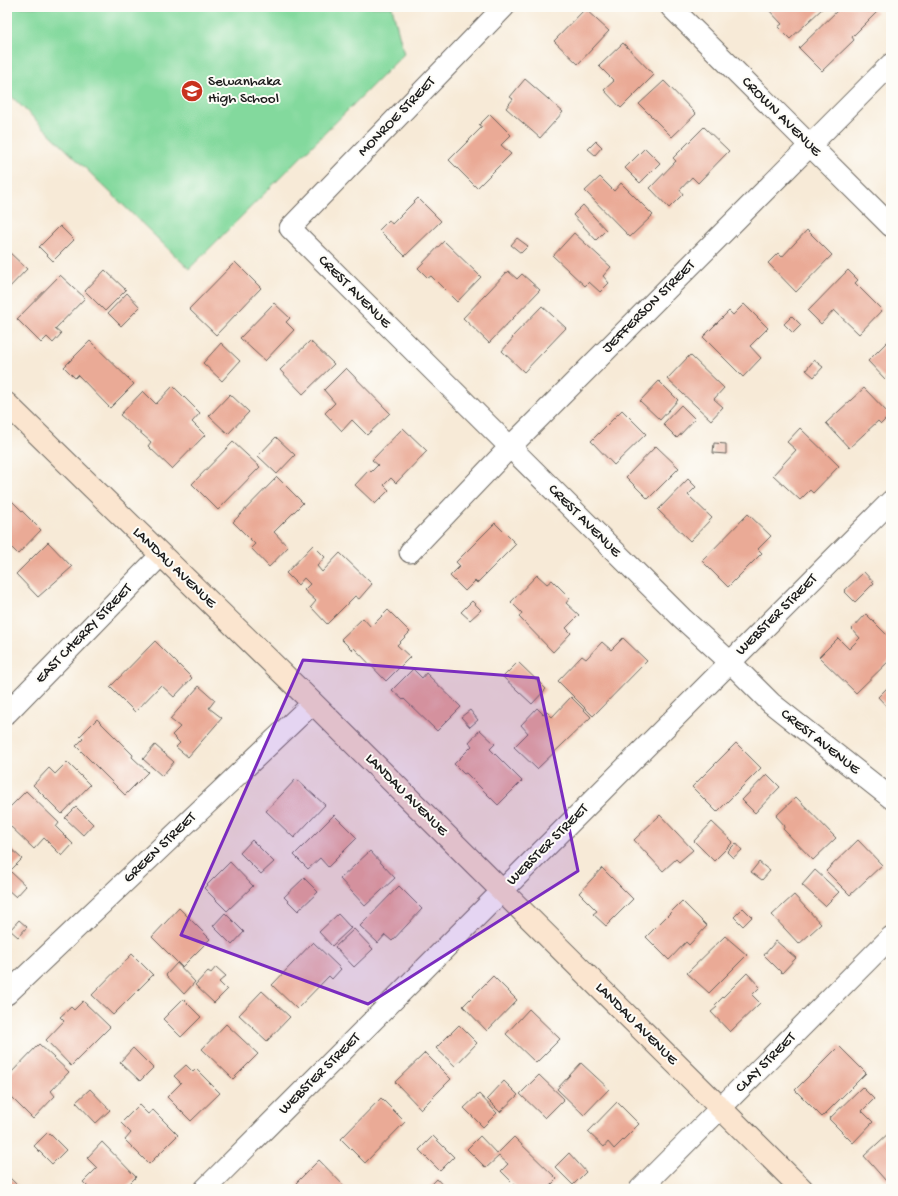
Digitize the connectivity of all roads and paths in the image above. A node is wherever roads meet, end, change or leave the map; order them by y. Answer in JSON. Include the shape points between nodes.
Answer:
{"nodes":[{"id":1,"x":504,"y":7,"type":"edge"},
{"id":2,"x":671,"y":7,"type":"edge"},
{"id":3,"x":891,"y":64,"type":"edge"},
{"id":4,"x":810,"y":146,"type":"junction"},
{"id":5,"x":891,"y":226,"type":"edge"},
{"id":6,"x":290,"y":228,"type":"joint"},
{"id":7,"x":7,"y":404,"type":"edge"},
{"id":8,"x":510,"y":447,"type":"junction"},
{"id":9,"x":891,"y":501,"type":"edge"},
{"id":10,"x":410,"y":552,"type":"dead end"},
{"id":11,"x":161,"y":555,"type":"junction"},
{"id":12,"x":730,"y":662,"type":"junction"},
{"id":13,"x":313,"y":703,"type":"junction"},
{"id":14,"x":7,"y":713,"type":"edge"},
{"id":15,"x":891,"y":798,"type":"edge"},
{"id":16,"x":502,"y":891,"type":"junction"},
{"id":17,"x":891,"y":937,"type":"edge"},
{"id":18,"x":7,"y":994,"type":"edge"},
{"id":19,"x":721,"y":1108,"type":"junction"},
{"id":20,"x":206,"y":1189,"type":"edge"},
{"id":21,"x":640,"y":1189,"type":"edge"},
{"id":22,"x":802,"y":1189,"type":"edge"}],
"edges":[{"from":1,"to":6,"type":"street","name":"MONROE STREET"},
{"from":2,"to":4,"type":"street","name":"CROWN AVENUE"},
{"from":3,"to":4,"type":"street","name":"JEFFERSON STREET"},
{"from":4,"to":5,"type":"street","name":"CROWN AVENUE"},
{"from":4,"to":8,"type":"street","name":"JEFFERSON STREET"},
{"from":6,"to":8,"type":"street","name":"CREST AVENUE"},
{"from":7,"to":11,"type":"street","name":"LANDAU AVENUE"},
{"from":8,"to":10,"type":"street","name":"JEFFERSON STREET"},
{"from":8,"to":12,"type":"street","name":"CREST AVENUE","via":[[682,618]]},
{"from":9,"to":12,"type":"street","name":"WEBSTER STREET"},
{"from":11,"to":13,"type":"street","name":"LANDAU AVENUE"},
{"from":11,"to":14,"type":"street","name":"EAST CHERRY STREET"},
{"from":12,"to":15,"type":"street","name":"CREST AVENUE","via":[[771,703]]},
{"from":12,"to":16,"type":"street","name":"WEBSTER STREET"},
{"from":13,"to":16,"type":"street","name":"LANDAU AVENUE"},
{"from":13,"to":18,"type":"street","name":"GREEN STREET"},
{"from":16,"to":19,"type":"street","name":"LANDAU AVENUE"},
{"from":16,"to":20,"type":"street","name":"WEBSTER STREET"},
{"from":17,"to":19,"type":"street","name":"CLAY STREET"},
{"from":19,"to":21,"type":"street","name":"CLAY STREET"},
{"from":19,"to":22,"type":"street","name":"LANDAU AVENUE"}]}
